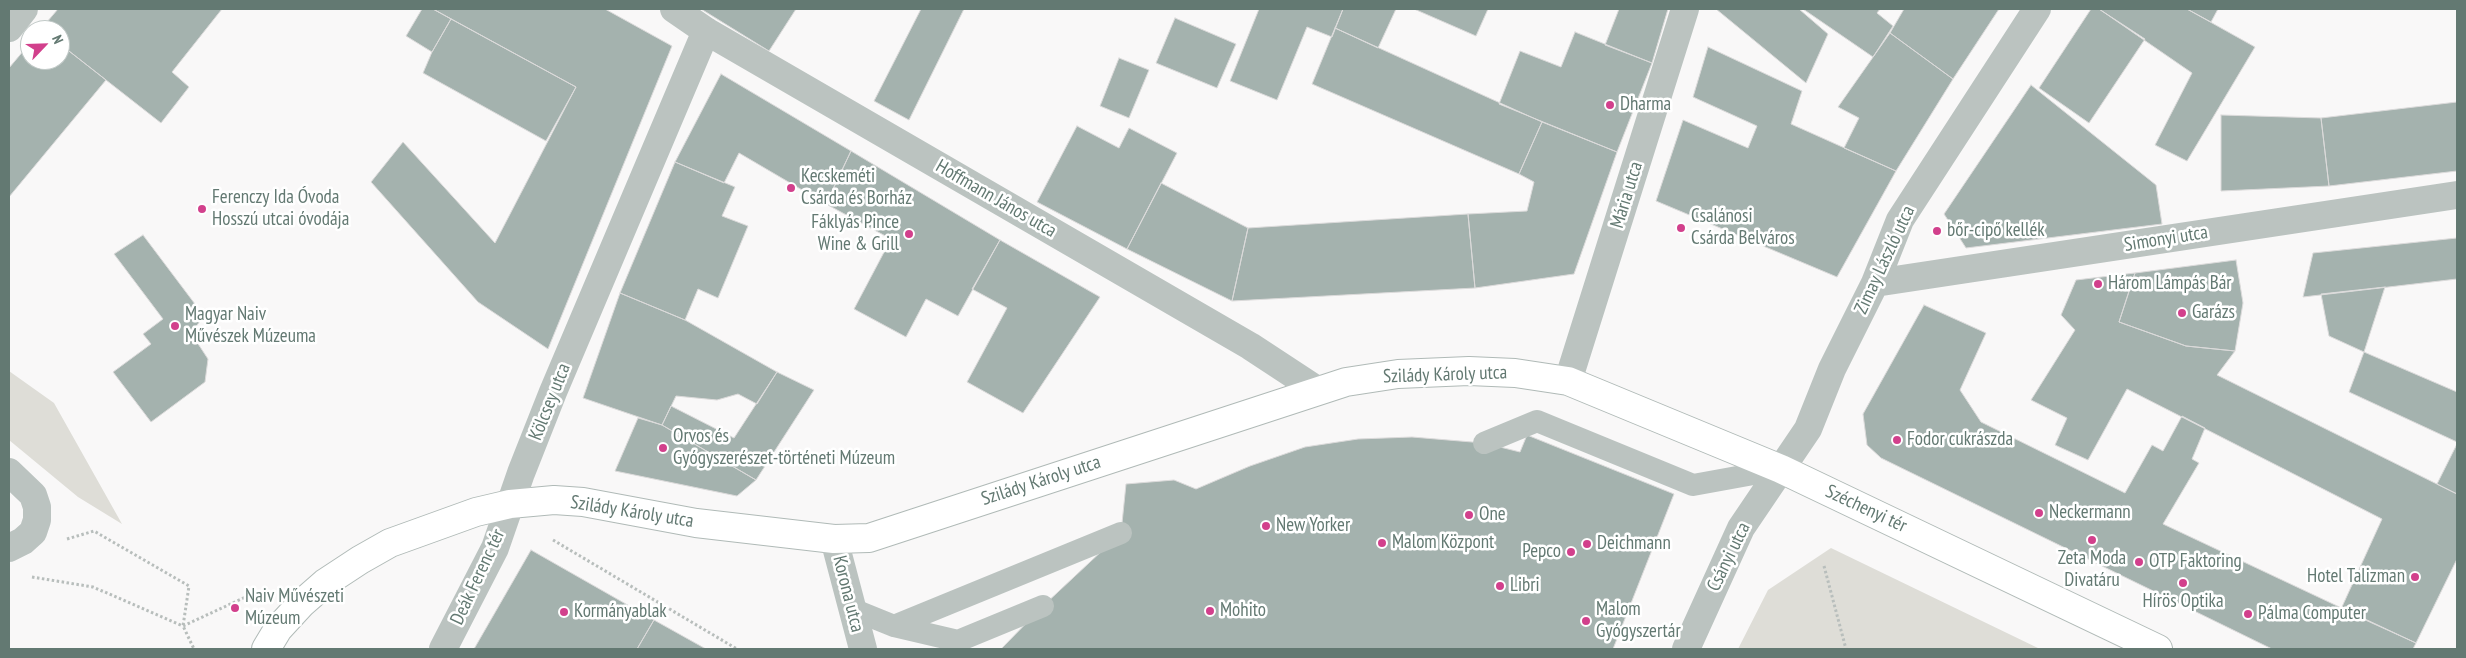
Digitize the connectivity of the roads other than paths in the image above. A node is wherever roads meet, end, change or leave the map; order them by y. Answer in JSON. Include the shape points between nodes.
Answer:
{"nodes":[{"id":1,"x":24,"y":9,"type":"edge"},
{"id":2,"x":674,"y":9,"type":"edge"},
{"id":3,"x":1686,"y":9,"type":"edge"},
{"id":4,"x":2037,"y":9,"type":"edge"},
{"id":5,"x":9,"y":28,"type":"edge"},
{"id":6,"x":706,"y":31,"type":"junction"},
{"id":7,"x":2457,"y":195,"type":"edge"},
{"id":8,"x":1875,"y":283,"type":"junction"},
{"id":9,"x":1568,"y":381,"type":"junction"},
{"id":10,"x":1317,"y":390,"type":"junction"},
{"id":11,"x":1484,"y":443,"type":"dead end"},
{"id":12,"x":1781,"y":469,"type":"junction"},
{"id":13,"x":9,"y":472,"type":"edge"},
{"id":14,"x":510,"y":504,"type":"junction"},
{"id":15,"x":1121,"y":533,"type":"dead end"},
{"id":16,"x":834,"y":539,"type":"junction"},
{"id":17,"x":9,"y":548,"type":"edge"},
{"id":18,"x":1043,"y":606,"type":"dead end"},
{"id":19,"x":852,"y":609,"type":"junction"},
{"id":20,"x":894,"y":626,"type":"junction"},
{"id":21,"x":266,"y":649,"type":"edge"},
{"id":22,"x":443,"y":649,"type":"edge"},
{"id":23,"x":863,"y":649,"type":"edge"},
{"id":24,"x":1686,"y":649,"type":"edge"},
{"id":25,"x":2158,"y":649,"type":"edge"}],
"edges":[{"from":1,"to":5,"type":"street"},
{"from":2,"to":6,"type":"street","name":"Hoffmann János utca"},
{"from":3,"to":9,"type":"street","name":"Mária utca"},
{"from":4,"to":8,"type":"street","name":"Zimay László utca","via":[[1900,220]]},
{"from":6,"to":10,"type":"street","name":"Hoffmann János utca","via":[[1250,346]]},
{"from":6,"to":14,"type":"street","name":"Kölcsey utca","via":[[553,392]]},
{"from":7,"to":8,"type":"street","name":"Simonyi utca"},
{"from":8,"to":12,"type":"street","name":"Zimay László utca","via":[[1832,369],[1808,428]]},
{"from":9,"to":10,"type":"street","name":"Szilády Károly utca","via":[[1515,373],[1469,371],[1398,374]]},
{"from":9,"to":12,"type":"street","name":"Széchenyi tér"},
{"from":10,"to":16,"type":"street","name":"Szilády Károly utca","via":[[869,538]]},
{"from":11,"to":12,"type":"lane","via":[[1537,421],[1693,485]]},
{"from":12,"to":24,"type":"street","name":"Csányi utca","via":[[1741,528]]},
{"from":12,"to":25,"type":"street","name":"Széchenyi tér"},
{"from":13,"to":17,"type":"street","via":[[34,495],[38,507],[33,532]]},
{"from":14,"to":16,"type":"street","name":"Szilády Károly utca","via":[[554,500],[583,502],[696,523]]},
{"from":14,"to":21,"type":"street","via":[[422,530],[360,560],[301,604],[278,629]]},
{"from":14,"to":22,"type":"street","name":"Deák Ferenc tér","via":[[495,548]]},
{"from":15,"to":20,"type":"lane"},
{"from":16,"to":19,"type":"street","name":"Korona utca"},
{"from":18,"to":20,"type":"lane","via":[[958,641]]},
{"from":19,"to":20,"type":"lane"},
{"from":19,"to":23,"type":"street","name":"Korona utca"}]}
